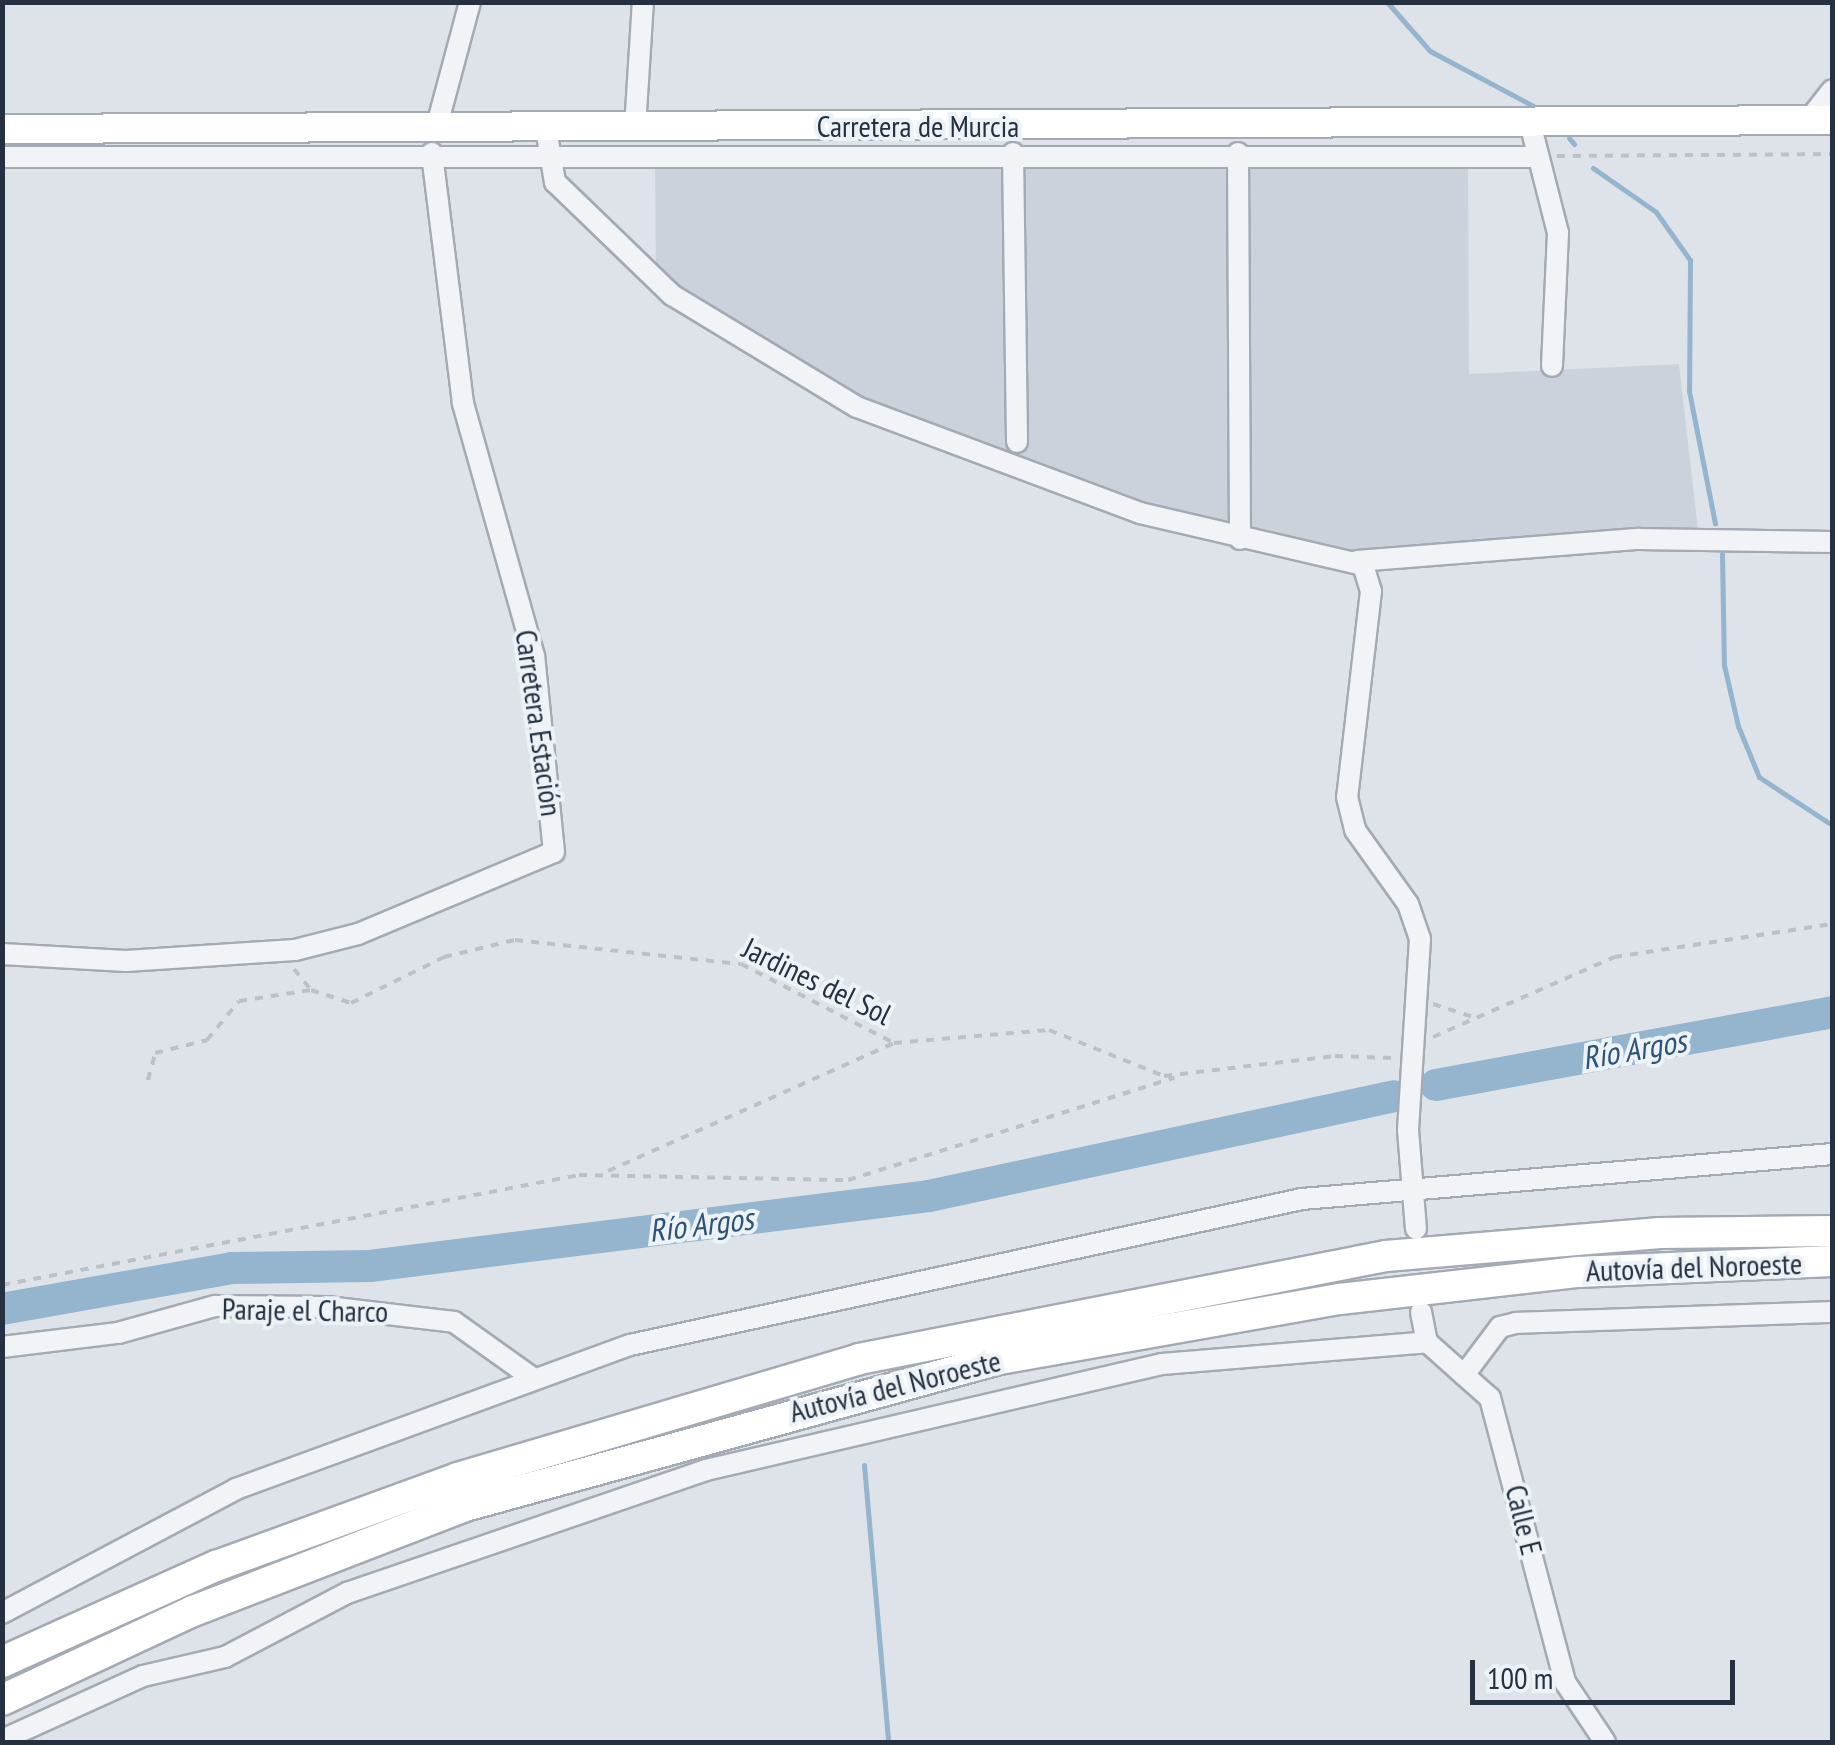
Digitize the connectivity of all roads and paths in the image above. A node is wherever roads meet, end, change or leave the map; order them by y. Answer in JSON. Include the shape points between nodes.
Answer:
{"nodes":[{"id":1,"x":470,"y":2,"type":"edge"},
{"id":2,"x":643,"y":2,"type":"edge"},
{"id":3,"x":1832,"y":90,"type":"edge"},
{"id":4,"x":1820,"y":120,"type":"edge"},
{"id":5,"x":1530,"y":123,"type":"junction"},
{"id":6,"x":635,"y":128,"type":"junction"},
{"id":7,"x":2,"y":129,"type":"edge"},
{"id":8,"x":157,"y":140,"type":"junction"},
{"id":9,"x":434,"y":141,"type":"junction"},
{"id":10,"x":546,"y":141,"type":"junction"},
{"id":11,"x":1013,"y":153,"type":"junction"},
{"id":12,"x":1238,"y":153,"type":"junction"},
{"id":13,"x":1832,"y":154,"type":"edge"},
{"id":14,"x":2,"y":156,"type":"edge"},
{"id":15,"x":1537,"y":156,"type":"junction"},
{"id":16,"x":1552,"y":366,"type":"dead end"},
{"id":17,"x":1017,"y":442,"type":"dead end"},
{"id":18,"x":1240,"y":539,"type":"junction"},
{"id":19,"x":1832,"y":542,"type":"edge"},
{"id":20,"x":1357,"y":561,"type":"junction"},
{"id":21,"x":1832,"y":924,"type":"edge"},
{"id":22,"x":282,"y":952,"type":"junction"},
{"id":23,"x":2,"y":954,"type":"edge"},
{"id":24,"x":1422,"y":988,"type":"junction"},
{"id":25,"x":311,"y":990,"type":"junction"},
{"id":26,"x":1476,"y":1016,"type":"junction"},
{"id":27,"x":894,"y":1043,"type":"junction"},
{"id":28,"x":1418,"y":1052,"type":"junction"},
{"id":29,"x":1178,"y":1076,"type":"junction"},
{"id":30,"x":148,"y":1080,"type":"dead end"},
{"id":31,"x":1832,"y":1154,"type":"edge"},
{"id":32,"x":605,"y":1173,"type":"junction"},
{"id":33,"x":1413,"y":1186,"type":"junction"},
{"id":34,"x":1416,"y":1229,"type":"dead end"},
{"id":35,"x":1832,"y":1231,"type":"edge"},
{"id":36,"x":1832,"y":1262,"type":"edge"},
{"id":37,"x":2,"y":1285,"type":"edge"},
{"id":38,"x":1421,"y":1312,"type":"dead end"},
{"id":39,"x":1832,"y":1312,"type":"edge"},
{"id":40,"x":1427,"y":1342,"type":"junction"},
{"id":41,"x":2,"y":1347,"type":"edge"},
{"id":42,"x":1464,"y":1375,"type":"junction"},
{"id":43,"x":531,"y":1377,"type":"junction"},
{"id":44,"x":2,"y":1613,"type":"edge"},
{"id":45,"x":2,"y":1662,"type":"edge"},
{"id":46,"x":2,"y":1700,"type":"edge"},
{"id":47,"x":2,"y":1740,"type":"edge"},
{"id":48,"x":1605,"y":1742,"type":"edge"}],
"edges":[{"from":1,"to":9,"type":"street"},
{"from":2,"to":6,"type":"street"},
{"from":3,"to":4,"type":"street"},
{"from":4,"to":5,"type":"main road","name":"Carretera de Murcia"},
{"from":5,"to":6,"type":"main road","name":"Carretera de Murcia"},
{"from":5,"to":15,"type":"street"},
{"from":6,"to":10,"type":"main road","name":"Carretera de Murcia"},
{"from":7,"to":8,"type":"main road","name":"Carretera de Murcia"},
{"from":8,"to":9,"type":"main road","name":"Carretera de Murcia"},
{"from":8,"to":14,"type":"street"},
{"from":9,"to":10,"type":"main road","name":"Carretera de Murcia"},
{"from":9,"to":22,"type":"street","name":"Carretera Estación","via":[[463,403],[519,581],[556,847],[368,930]]},
{"from":10,"to":11,"type":"street"},
{"from":10,"to":18,"type":"street","via":[[566,194],[701,320],[857,408],[1140,513]]},
{"from":11,"to":12,"type":"street"},
{"from":11,"to":17,"type":"street"},
{"from":12,"to":15,"type":"street"},
{"from":12,"to":18,"type":"street"},
{"from":13,"to":15,"type":"path"},
{"from":15,"to":16,"type":"street","via":[[1557,223]]},
{"from":18,"to":20,"type":"street"},
{"from":19,"to":20,"type":"street","via":[[1639,539]]},
{"from":20,"to":24,"type":"street","via":[[1371,591],[1350,813],[1417,924]]},
{"from":21,"to":26,"type":"path","via":[[1614,957]]},
{"from":22,"to":23,"type":"street","name":"Carretera Estación","via":[[126,961]]},
{"from":22,"to":25,"type":"path"},
{"from":24,"to":26,"type":"path","via":[[1438,1007]]},
{"from":24,"to":28,"type":"street"},
{"from":25,"to":27,"type":"path","name":"Jardines del Sol","via":[[366,1000],[491,939],[644,951],[741,964]]},
{"from":25,"to":30,"type":"path","name":"Jardines del Sol","via":[[239,1002],[206,1040],[155,1053]]},
{"from":26,"to":28,"type":"path"},
{"from":27,"to":29,"type":"path","name":"Jardines del Sol","via":[[1048,1030]]},
{"from":27,"to":32,"type":"path"},
{"from":28,"to":29,"type":"path","name":"Jardines del Sol"},
{"from":28,"to":33,"type":"street"},
{"from":29,"to":32,"type":"path","via":[[848,1180]]},
{"from":31,"to":33,"type":"street"},
{"from":32,"to":37,"type":"path","via":[[203,1240]]},
{"from":33,"to":34,"type":"street"},
{"from":33,"to":43,"type":"street","via":[[1181,1221],[630,1345]]},
{"from":35,"to":45,"type":"highway","name":"Autovía del Noroeste","via":[[1660,1233],[1386,1256],[877,1355],[458,1478],[216,1566]]},
{"from":36,"to":46,"type":"highway","name":"Autovía del Noroeste","via":[[1578,1272],[1340,1299],[999,1359],[465,1506],[193,1611]]},
{"from":38,"to":40,"type":"street"},
{"from":39,"to":42,"type":"street","via":[[1516,1323],[1500,1327]]},
{"from":40,"to":42,"type":"street","name":"Calle E"},
{"from":40,"to":47,"type":"street","via":[[1162,1364],[706,1470],[330,1600],[225,1657],[143,1676]]},
{"from":41,"to":43,"type":"street","name":"Paraje el Charco","via":[[118,1333],[215,1306],[327,1307],[454,1322]]},
{"from":42,"to":48,"type":"street","name":"Calle E","via":[[1490,1398],[1566,1682]]},
{"from":43,"to":44,"type":"street","via":[[236,1490]]}]}
